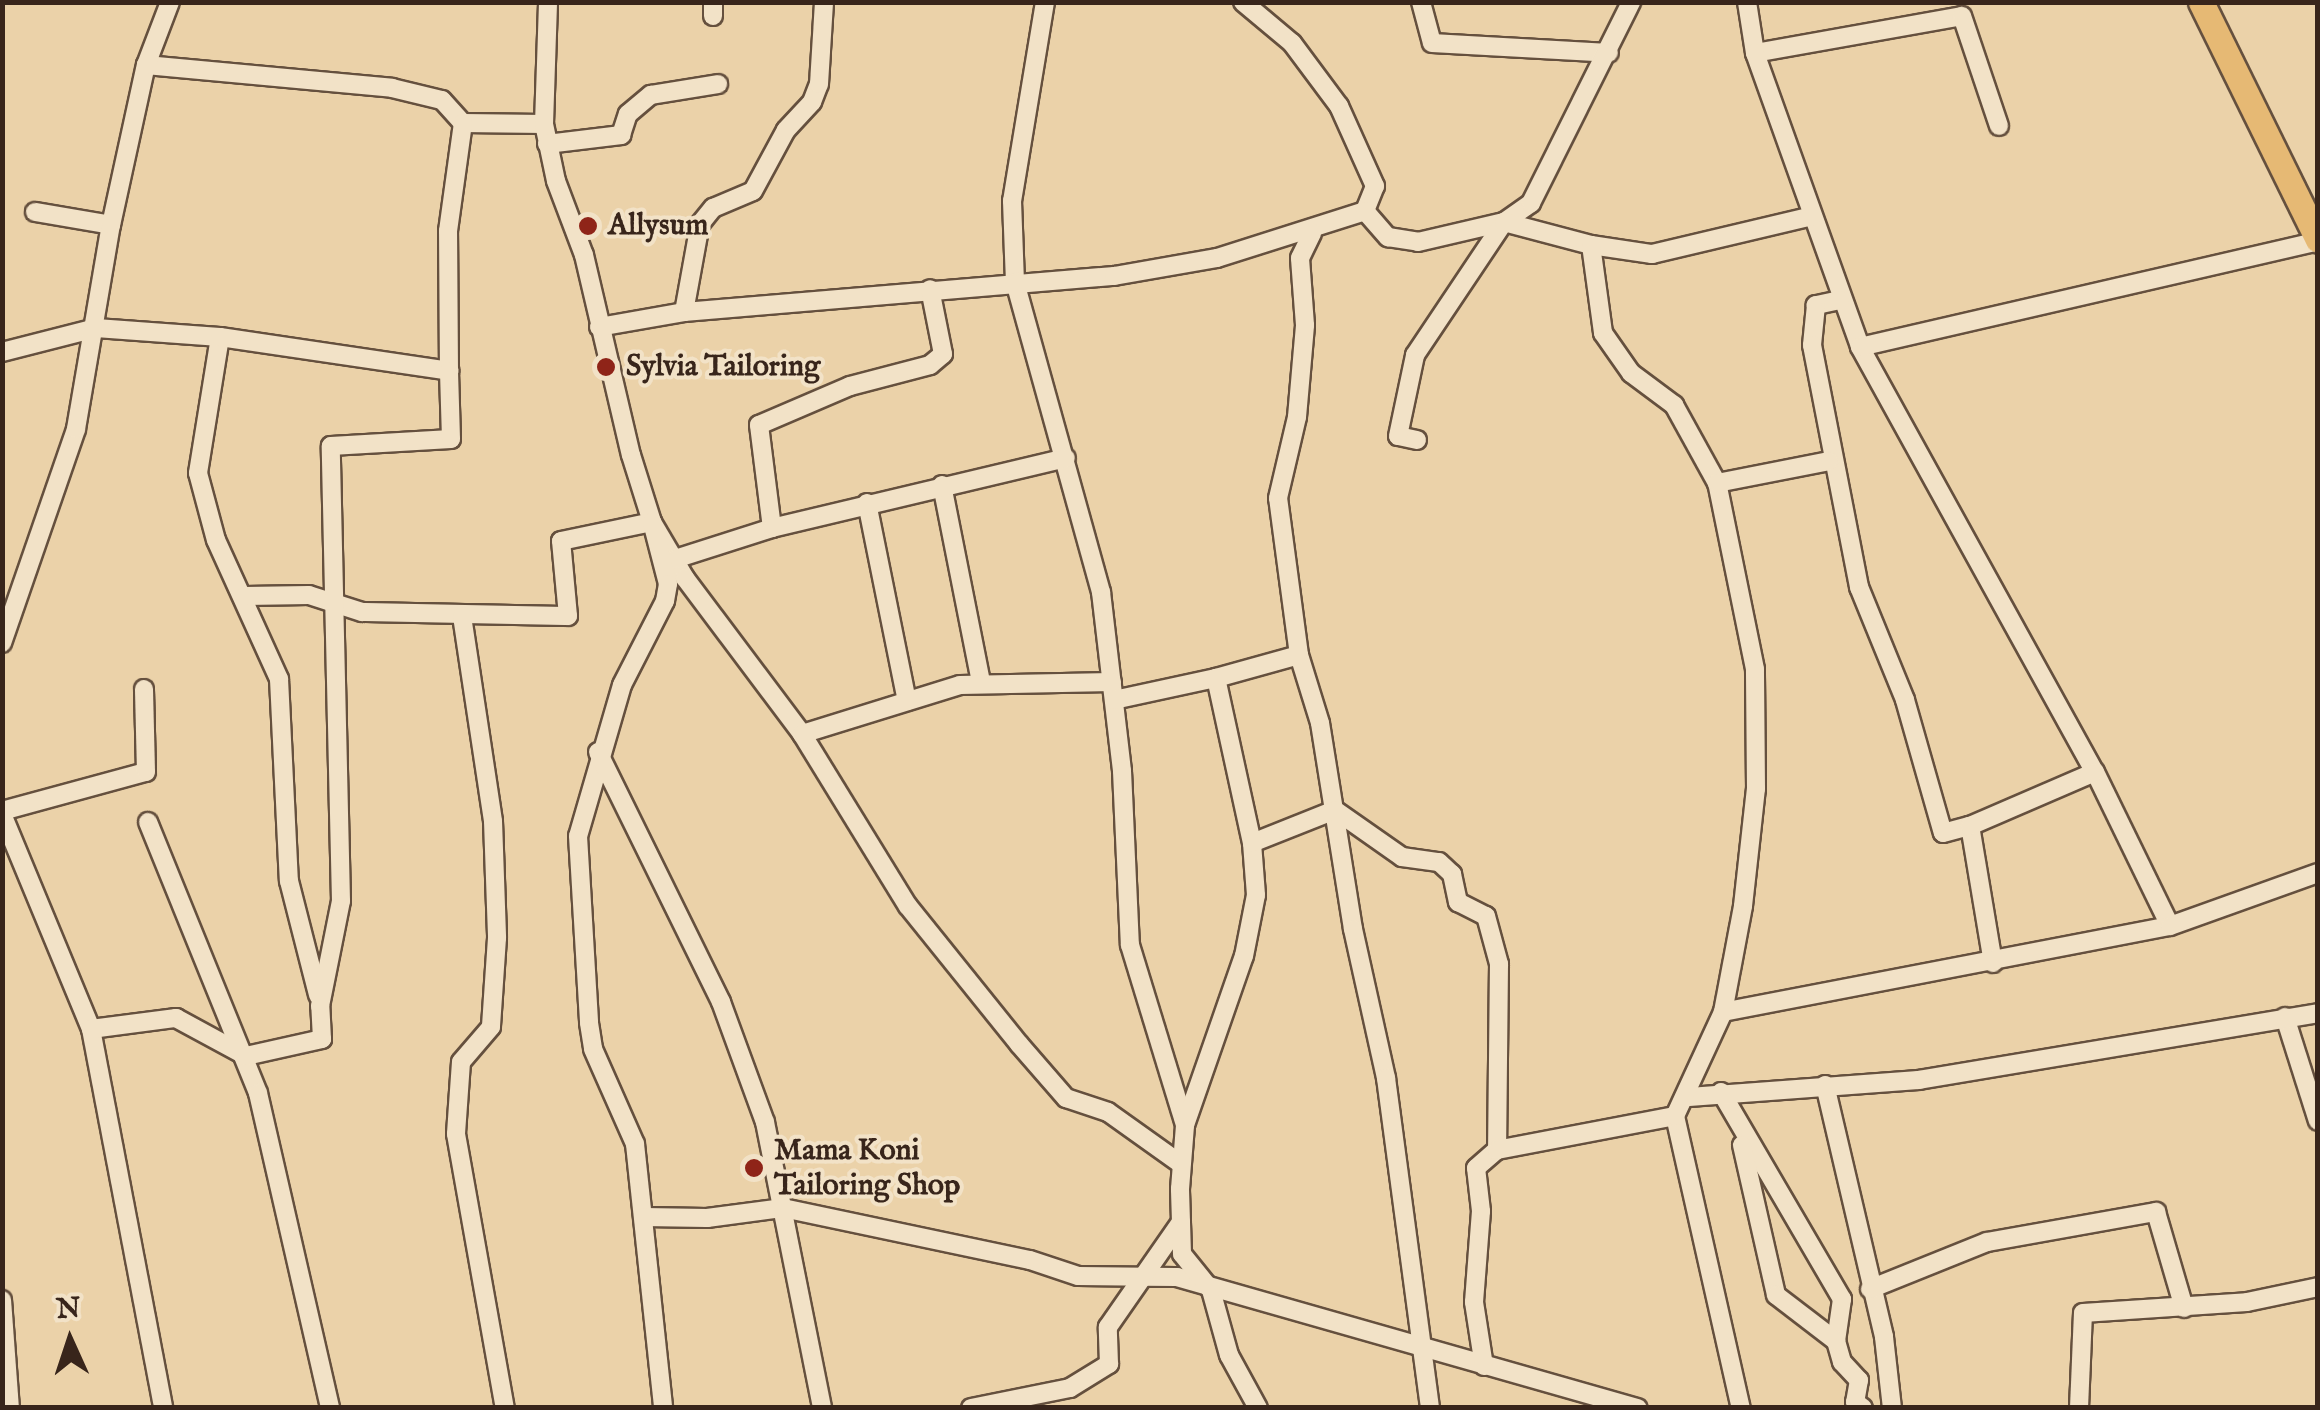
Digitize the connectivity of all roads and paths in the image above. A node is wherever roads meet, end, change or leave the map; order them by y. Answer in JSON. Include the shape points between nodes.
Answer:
{"nodes":[{"id":1,"x":170,"y":2,"type":"edge"},
{"id":2,"x":548,"y":2,"type":"edge"},
{"id":3,"x":824,"y":2,"type":"edge"},
{"id":4,"x":1045,"y":2,"type":"edge"},
{"id":5,"x":1243,"y":2,"type":"edge"},
{"id":6,"x":1421,"y":2,"type":"edge"},
{"id":7,"x":1632,"y":2,"type":"edge"},
{"id":8,"x":1747,"y":2,"type":"edge"},
{"id":9,"x":2201,"y":2,"type":"edge"},
{"id":10,"x":1609,"y":53,"type":"junction"},
{"id":11,"x":1756,"y":53,"type":"junction"},
{"id":12,"x":146,"y":65,"type":"junction"},
{"id":13,"x":718,"y":84,"type":"dead end"},
{"id":14,"x":463,"y":123,"type":"junction"},
{"id":15,"x":544,"y":124,"type":"junction"},
{"id":16,"x":2000,"y":126,"type":"dead end"},
{"id":17,"x":548,"y":144,"type":"junction"},
{"id":18,"x":35,"y":212,"type":"dead end"},
{"id":19,"x":1365,"y":212,"type":"junction"},
{"id":20,"x":1813,"y":216,"type":"junction"},
{"id":21,"x":1504,"y":222,"type":"junction"},
{"id":22,"x":111,"y":224,"type":"junction"},
{"id":23,"x":1312,"y":233,"type":"junction"},
{"id":24,"x":2318,"y":241,"type":"edge"},
{"id":25,"x":1591,"y":245,"type":"junction"},
{"id":26,"x":1014,"y":282,"type":"junction"},
{"id":27,"x":930,"y":289,"type":"junction"},
{"id":28,"x":1840,"y":300,"type":"junction"},
{"id":29,"x":684,"y":312,"type":"junction"},
{"id":30,"x":599,"y":327,"type":"junction"},
{"id":31,"x":96,"y":328,"type":"junction"},
{"id":32,"x":220,"y":338,"type":"junction"},
{"id":33,"x":1860,"y":347,"type":"junction"},
{"id":34,"x":2,"y":352,"type":"edge"},
{"id":35,"x":448,"y":371,"type":"junction"},
{"id":36,"x":1417,"y":440,"type":"dead end"},
{"id":37,"x":1066,"y":458,"type":"junction"},
{"id":38,"x":1830,"y":461,"type":"junction"},
{"id":39,"x":1718,"y":483,"type":"junction"},
{"id":40,"x":942,"y":485,"type":"junction"},
{"id":41,"x":866,"y":504,"type":"junction"},
{"id":42,"x":652,"y":522,"type":"junction"},
{"id":43,"x":772,"y":528,"type":"junction"},
{"id":44,"x":675,"y":560,"type":"junction"},
{"id":45,"x":245,"y":596,"type":"junction"},
{"id":46,"x":339,"y":605,"type":"junction"},
{"id":47,"x":462,"y":616,"type":"junction"},
{"id":48,"x":2,"y":643,"type":"edge"},
{"id":49,"x":1300,"y":655,"type":"junction"},
{"id":50,"x":1216,"y":678,"type":"junction"},
{"id":51,"x":981,"y":682,"type":"junction"},
{"id":52,"x":144,"y":688,"type":"dead end"},
{"id":53,"x":1113,"y":691,"type":"junction"},
{"id":54,"x":908,"y":701,"type":"junction"},
{"id":55,"x":802,"y":734,"type":"junction"},
{"id":56,"x":598,"y":752,"type":"junction"},
{"id":57,"x":2094,"y":772,"type":"junction"},
{"id":58,"x":1335,"y":810,"type":"junction"},
{"id":59,"x":2,"y":812,"type":"edge"},
{"id":60,"x":148,"y":822,"type":"dead end"},
{"id":61,"x":1970,"y":826,"type":"junction"},
{"id":62,"x":1252,"y":843,"type":"junction"},
{"id":63,"x":2318,"y":873,"type":"edge"},
{"id":64,"x":2170,"y":926,"type":"junction"},
{"id":65,"x":1993,"y":963,"type":"junction"},
{"id":66,"x":320,"y":1006,"type":"junction"},
{"id":67,"x":1723,"y":1012,"type":"junction"},
{"id":68,"x":2318,"y":1013,"type":"edge"},
{"id":69,"x":2285,"y":1017,"type":"junction"},
{"id":70,"x":91,"y":1029,"type":"junction"},
{"id":71,"x":246,"y":1056,"type":"junction"},
{"id":72,"x":1825,"y":1085,"type":"junction"},
{"id":73,"x":1722,"y":1092,"type":"junction"},
{"id":74,"x":1688,"y":1097,"type":"junction"},
{"id":75,"x":1675,"y":1116,"type":"junction"},
{"id":76,"x":2318,"y":1121,"type":"edge"},
{"id":77,"x":1737,"y":1122,"type":"junction"},
{"id":78,"x":1185,"y":1125,"type":"junction"},
{"id":79,"x":1497,"y":1150,"type":"junction"},
{"id":80,"x":1181,"y":1164,"type":"junction"},
{"id":81,"x":783,"y":1208,"type":"junction"},
{"id":82,"x":644,"y":1216,"type":"junction"},
{"id":83,"x":1181,"y":1222,"type":"junction"},
{"id":84,"x":1141,"y":1277,"type":"junction"},
{"id":85,"x":2318,"y":1287,"type":"edge"},
{"id":86,"x":1870,"y":1289,"type":"junction"},
{"id":87,"x":1211,"y":1290,"type":"junction"},
{"id":88,"x":2,"y":1300,"type":"edge"},
{"id":89,"x":2184,"y":1308,"type":"junction"},
{"id":90,"x":1836,"y":1341,"type":"junction"},
{"id":91,"x":1424,"y":1350,"type":"junction"},
{"id":92,"x":1484,"y":1366,"type":"junction"},
{"id":93,"x":1069,"y":1398,"type":"edge"},
{"id":94,"x":503,"y":1406,"type":"edge"},
{"id":95,"x":10,"y":1408,"type":"edge"},
{"id":96,"x":164,"y":1408,"type":"edge"},
{"id":97,"x":330,"y":1408,"type":"edge"},
{"id":98,"x":662,"y":1408,"type":"edge"},
{"id":99,"x":822,"y":1408,"type":"edge"},
{"id":100,"x":971,"y":1408,"type":"edge"},
{"id":101,"x":1258,"y":1408,"type":"edge"},
{"id":102,"x":1430,"y":1408,"type":"edge"},
{"id":103,"x":1638,"y":1408,"type":"edge"},
{"id":104,"x":1741,"y":1408,"type":"edge"},
{"id":105,"x":1863,"y":1408,"type":"edge"},
{"id":106,"x":1892,"y":1408,"type":"edge"},
{"id":107,"x":2079,"y":1408,"type":"edge"}],
"edges":[{"from":1,"to":12,"type":"street"},
{"from":2,"to":15,"type":"street"},
{"from":3,"to":29,"type":"street","via":[[812,102],[786,130],[754,191],[714,208],[700,224]]},
{"from":4,"to":26,"type":"street","via":[[1012,201]]},
{"from":5,"to":19,"type":"street","via":[[1292,43],[1339,106],[1375,186]]},
{"from":6,"to":10,"type":"street","via":[[1432,43]]},
{"from":7,"to":10,"type":"street"},
{"from":8,"to":11,"type":"street"},
{"from":9,"to":24,"type":"highway"},
{"from":10,"to":21,"type":"street","via":[[1531,203]]},
{"from":11,"to":16,"type":"street","via":[[1962,16]]},
{"from":11,"to":20,"type":"street"},
{"from":12,"to":14,"type":"street","via":[[392,88],[442,100]]},
{"from":12,"to":22,"type":"street"},
{"from":13,"to":17,"type":"street","via":[[651,95],[628,114],[620,135]]},
{"from":14,"to":15,"type":"street"},
{"from":14,"to":35,"type":"street","via":[[448,231]]},
{"from":15,"to":17,"type":"street"},
{"from":17,"to":30,"type":"street"},
{"from":18,"to":22,"type":"street"},
{"from":19,"to":21,"type":"street","via":[[1388,237],[1418,242]]},
{"from":19,"to":23,"type":"street"},
{"from":20,"to":25,"type":"street","via":[[1652,254]]},
{"from":20,"to":28,"type":"street"},
{"from":21,"to":25,"type":"street"},
{"from":21,"to":36,"type":"street","via":[[1415,354],[1398,436]]},
{"from":22,"to":31,"type":"street"},
{"from":23,"to":26,"type":"street","via":[[1181,265]]},
{"from":23,"to":49,"type":"street","via":[[1300,258],[1305,326],[1297,417],[1278,498]]},
{"from":24,"to":33,"type":"street"},
{"from":25,"to":39,"type":"street","via":[[1603,333],[1631,373],[1674,405]]},
{"from":26,"to":27,"type":"street"},
{"from":26,"to":37,"type":"street"},
{"from":27,"to":29,"type":"street"},
{"from":27,"to":43,"type":"street","via":[[942,354],[930,364],[850,386],[758,425]]},
{"from":28,"to":33,"type":"street"},
{"from":28,"to":38,"type":"street","via":[[1816,304],[1812,320]]},
{"from":29,"to":30,"type":"street"},
{"from":30,"to":42,"type":"street"},
{"from":31,"to":32,"type":"street"},
{"from":31,"to":34,"type":"street"},
{"from":31,"to":48,"type":"street","via":[[76,429]]},
{"from":32,"to":35,"type":"street"},
{"from":32,"to":45,"type":"street","via":[[198,473],[216,540]]},
{"from":33,"to":57,"type":"street"},
{"from":35,"to":46,"type":"street","via":[[451,439],[332,446]]},
{"from":37,"to":40,"type":"street"},
{"from":37,"to":53,"type":"street","via":[[1101,592]]},
{"from":38,"to":39,"type":"street"},
{"from":38,"to":61,"type":"street","via":[[1859,587],[1905,700],[1944,833]]},
{"from":39,"to":67,"type":"street","via":[[1754,670],[1756,789],[1744,906]]},
{"from":40,"to":41,"type":"street"},
{"from":40,"to":51,"type":"street"},
{"from":41,"to":43,"type":"street"},
{"from":41,"to":54,"type":"street"},
{"from":42,"to":44,"type":"street"},
{"from":42,"to":47,"type":"street","via":[[560,541],[568,616]]},
{"from":42,"to":56,"type":"street","via":[[668,584],[665,600]]},
{"from":43,"to":44,"type":"street"},
{"from":44,"to":55,"type":"street"},
{"from":45,"to":46,"type":"street","via":[[309,595]]},
{"from":45,"to":66,"type":"street","via":[[283,698],[288,873]]},
{"from":46,"to":47,"type":"street"},
{"from":46,"to":66,"type":"street","via":[[341,901]]},
{"from":47,"to":94,"type":"street","via":[[494,821],[496,938],[490,1027],[461,1062],[456,1134],[464,1211]]},
{"from":49,"to":50,"type":"street"},
{"from":49,"to":58,"type":"street"},
{"from":50,"to":53,"type":"street"},
{"from":50,"to":62,"type":"street"},
{"from":51,"to":53,"type":"street"},
{"from":51,"to":54,"type":"street"},
{"from":52,"to":59,"type":"street","via":[[146,772]]},
{"from":53,"to":78,"type":"street","via":[[1130,946]]},
{"from":54,"to":55,"type":"street"},
{"from":55,"to":80,"type":"street","via":[[908,906],[1042,1071],[1066,1098],[1108,1112]]},
{"from":56,"to":81,"type":"street","via":[[721,1002],[765,1122]]},
{"from":56,"to":82,"type":"street","via":[[578,836],[582,962],[593,1049],[634,1144]]},
{"from":57,"to":61,"type":"street"},
{"from":57,"to":64,"type":"street"},
{"from":58,"to":62,"type":"street"},
{"from":58,"to":79,"type":"street","via":[[1402,857],[1439,862],[1452,874],[1458,902],[1486,916],[1498,964]]},
{"from":58,"to":91,"type":"street","via":[[1386,1078]]},
{"from":59,"to":70,"type":"street"},
{"from":60,"to":71,"type":"street"},
{"from":61,"to":65,"type":"street"},
{"from":62,"to":78,"type":"street","via":[[1256,895],[1244,956]]},
{"from":63,"to":64,"type":"street"},
{"from":64,"to":65,"type":"street"},
{"from":65,"to":67,"type":"street"},
{"from":66,"to":71,"type":"street","via":[[322,1040]]},
{"from":67,"to":74,"type":"street"},
{"from":68,"to":69,"type":"street"},
{"from":69,"to":72,"type":"street","via":[[1919,1080]]},
{"from":69,"to":76,"type":"street"},
{"from":70,"to":71,"type":"street","via":[[176,1018]]},
{"from":70,"to":96,"type":"street"},
{"from":71,"to":97,"type":"street"},
{"from":72,"to":73,"type":"street"},
{"from":72,"to":86,"type":"street"},
{"from":73,"to":74,"type":"street"},
{"from":73,"to":77,"type":"street"},
{"from":74,"to":75,"type":"street"},
{"from":75,"to":79,"type":"street"},
{"from":75,"to":104,"type":"street"},
{"from":77,"to":90,"type":"street","via":[[1842,1298]]},
{"from":77,"to":90,"type":"street","via":[[1776,1295]]},
{"from":78,"to":80,"type":"street"},
{"from":79,"to":92,"type":"street","via":[[1476,1168],[1482,1211],[1474,1302]]},
{"from":80,"to":83,"type":"street"},
{"from":81,"to":82,"type":"street","via":[[706,1218]]},
{"from":81,"to":84,"type":"street","via":[[1078,1276]]},
{"from":81,"to":99,"type":"street"},
{"from":82,"to":98,"type":"street"},
{"from":83,"to":84,"type":"street"},
{"from":83,"to":87,"type":"street","via":[[1182,1254]]},
{"from":84,"to":87,"type":"street","via":[[1177,1276]]},
{"from":84,"to":93,"type":"street","via":[[1108,1326],[1110,1364]]},
{"from":85,"to":89,"type":"street"},
{"from":86,"to":89,"type":"street","via":[[1987,1242],[2156,1212]]},
{"from":86,"to":106,"type":"street","via":[[1892,1374]]},
{"from":87,"to":91,"type":"street"},
{"from":87,"to":101,"type":"street","via":[[1229,1355]]},
{"from":88,"to":95,"type":"street"},
{"from":89,"to":107,"type":"street","via":[[2083,1313]]},
{"from":90,"to":105,"type":"street","via":[[1842,1362],[1859,1380],[1856,1402]]},
{"from":91,"to":92,"type":"street"},
{"from":91,"to":102,"type":"street"},
{"from":92,"to":103,"type":"street"},
{"from":93,"to":100,"type":"street"}]}
